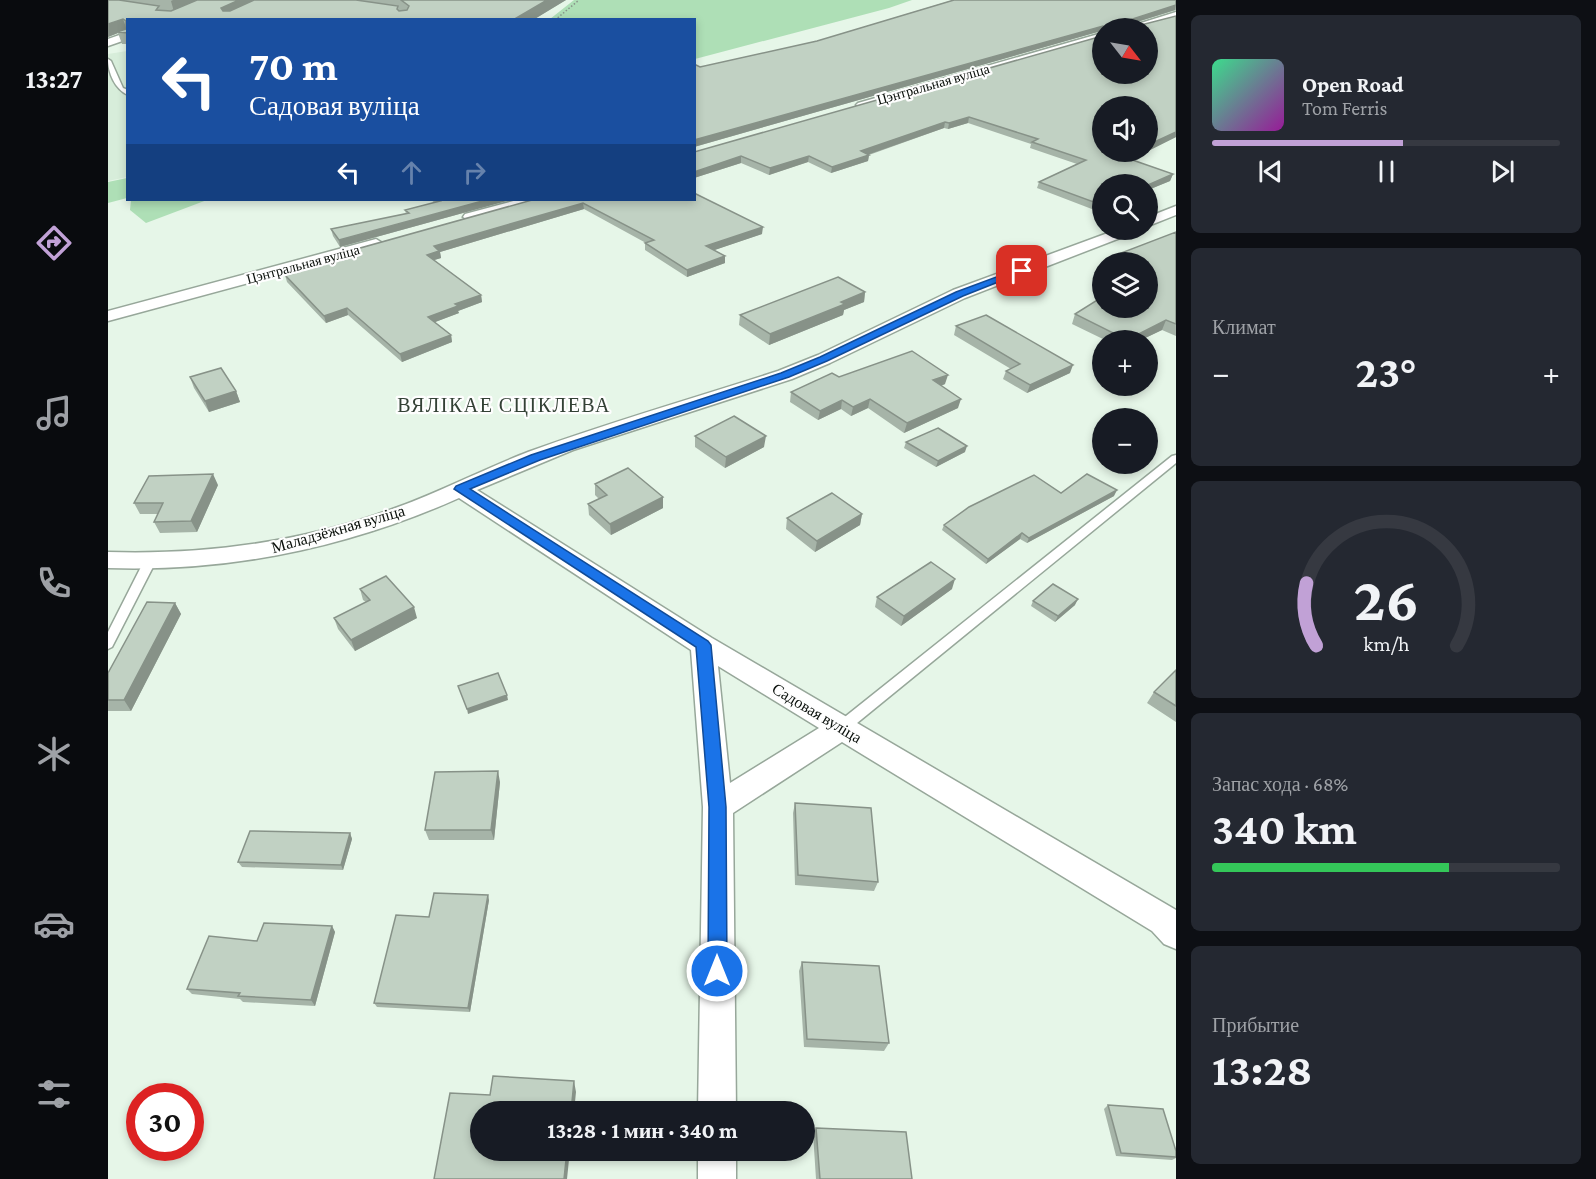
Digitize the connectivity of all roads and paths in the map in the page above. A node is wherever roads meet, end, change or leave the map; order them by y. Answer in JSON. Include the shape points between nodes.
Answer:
{"nodes":[{"id":1,"x":579,"y":0,"type":"edge"},
{"id":2,"x":1176,"y":15,"type":"edge"},
{"id":3,"x":557,"y":18,"type":"edge"},
{"id":4,"x":1158,"y":20,"type":"edge"},
{"id":5,"x":126,"y":36,"type":"edge"},
{"id":6,"x":1092,"y":39,"type":"edge"},
{"id":7,"x":108,"y":43,"type":"edge"},
{"id":8,"x":108,"y":60,"type":"edge"},
{"id":9,"x":126,"y":92,"type":"edge"},
{"id":10,"x":845,"y":110,"type":"edge"},
{"id":11,"x":528,"y":201,"type":"edge"},
{"id":12,"x":1176,"y":210,"type":"edge"},
{"id":13,"x":1158,"y":218,"type":"edge"},
{"id":14,"x":455,"y":222,"type":"edge"},
{"id":15,"x":392,"y":240,"type":"edge"},
{"id":16,"x":1102,"y":240,"type":"edge"},
{"id":17,"x":108,"y":316,"type":"edge"},
{"id":18,"x":1176,"y":458,"type":"edge"},
{"id":19,"x":460,"y":489,"type":"junction"},
{"id":20,"x":108,"y":560,"type":"edge"},
{"id":21,"x":149,"y":562,"type":"junction"},
{"id":22,"x":108,"y":644,"type":"edge"},
{"id":23,"x":703,"y":645,"type":"junction"},
{"id":24,"x":841,"y":728,"type":"junction"},
{"id":25,"x":718,"y":807,"type":"junction"},
{"id":26,"x":1172,"y":919,"type":"edge"},
{"id":27,"x":717,"y":1101,"type":"edge"},
{"id":28,"x":717,"y":1161,"type":"edge"},
{"id":29,"x":717,"y":1179,"type":"edge"}],
"edges":[{"from":1,"to":3,"type":"path"},
{"from":2,"to":4,"type":"street"},
{"from":5,"to":7,"type":"street"},
{"from":6,"to":10,"type":"street","name":"Цэнтральная вуліца"},
{"from":8,"to":9,"type":"lane"},
{"from":11,"to":14,"type":"street"},
{"from":12,"to":13,"type":"street"},
{"from":15,"to":17,"type":"street","name":"Цэнтральная вуліца"},
{"from":16,"to":19,"type":"street","name":"Маладзёжная вуліца","via":[[959,294],[785,375],[536,458]]},
{"from":18,"to":24,"type":"lane"},
{"from":19,"to":21,"type":"street","name":"Маладзёжная вуліца","via":[[372,523],[283,546],[208,559]]},
{"from":19,"to":23,"type":"street","name":"Садовая вуліца"},
{"from":20,"to":21,"type":"street","name":"Маладзёжная вуліца"},
{"from":21,"to":22,"type":"lane"},
{"from":23,"to":24,"type":"street","name":"Садовая вуліца"},
{"from":23,"to":25,"type":"street"},
{"from":24,"to":25,"type":"street"},
{"from":24,"to":26,"type":"street","name":"Садовая вуліца"},
{"from":25,"to":27,"type":"street"},
{"from":28,"to":29,"type":"street"}]}
